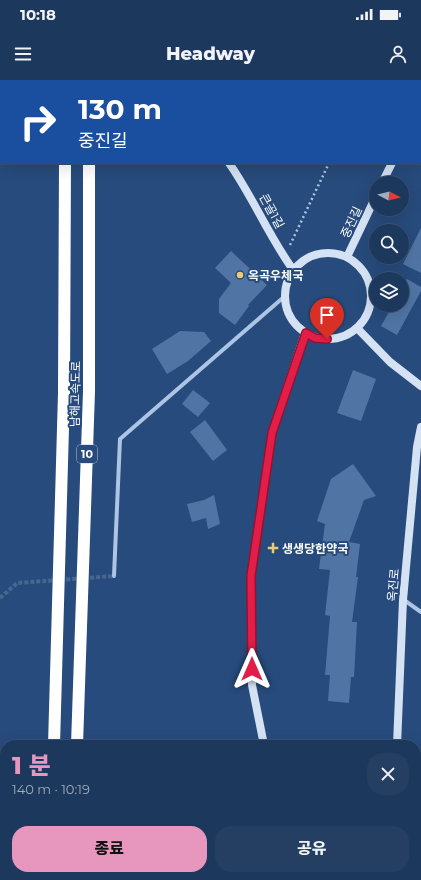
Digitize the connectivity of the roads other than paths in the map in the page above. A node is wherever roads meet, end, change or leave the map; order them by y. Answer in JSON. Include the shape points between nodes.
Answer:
{"nodes":[{"id":1,"x":65,"y":164,"type":"edge"},
{"id":2,"x":90,"y":164,"type":"edge"},
{"id":3,"x":230,"y":164,"type":"edge"},
{"id":4,"x":392,"y":164,"type":"edge"},
{"id":5,"x":386,"y":176,"type":"edge"},
{"id":6,"x":369,"y":211,"type":"edge"},
{"id":7,"x":347,"y":257,"type":"junction"},
{"id":8,"x":294,"y":271,"type":"junction"},
{"id":9,"x":285,"y":296,"type":"junction"},
{"id":10,"x":357,"y":328,"type":"junction"},
{"id":11,"x":306,"y":333,"type":"junction"},
{"id":12,"x":421,"y":386,"type":"edge"},
{"id":13,"x":421,"y":427,"type":"edge"},
{"id":14,"x":114,"y":576,"type":"dead end"},
{"id":15,"x":403,"y":600,"type":"junction"},
{"id":16,"x":421,"y":612,"type":"edge"},
{"id":17,"x":54,"y":740,"type":"edge"},
{"id":18,"x":77,"y":740,"type":"edge"},
{"id":19,"x":263,"y":740,"type":"edge"},
{"id":20,"x":396,"y":740,"type":"edge"}],
"edges":[{"from":1,"to":17,"type":"highway","name":"남해고속도로","number":"10","via":[[64,393]]},
{"from":2,"to":18,"type":"highway","name":"남해고속도로","number":"10","via":[[90,391]]},
{"from":3,"to":8,"type":"main road","name":"큰골1길"},
{"from":4,"to":5,"type":"main road"},
{"from":6,"to":7,"type":"main road","name":"중진길"},
{"from":7,"to":8,"type":"main road","name":"중진길","via":[[333,253],[318,254],[304,260]]},
{"from":7,"to":10,"type":"main road","name":"중진길","via":[[365,273],[370,284],[370,308]]},
{"from":8,"to":9,"type":"main road","name":"중진길"},
{"from":9,"to":11,"type":"main road","name":"중진길","via":[[288,311],[295,323]]},
{"from":9,"to":14,"type":"street","via":[[120,439]]},
{"from":10,"to":11,"type":"main road","name":"중진길","via":[[348,335],[338,338],[315,338]]},
{"from":10,"to":12,"type":"main road","via":[[390,362]]},
{"from":11,"to":19,"type":"main road","via":[[272,433],[251,576],[252,685]]},
{"from":13,"to":15,"type":"main road","name":"옥진로"},
{"from":15,"to":16,"type":"street"},
{"from":15,"to":20,"type":"main road","name":"옥진로"}]}
